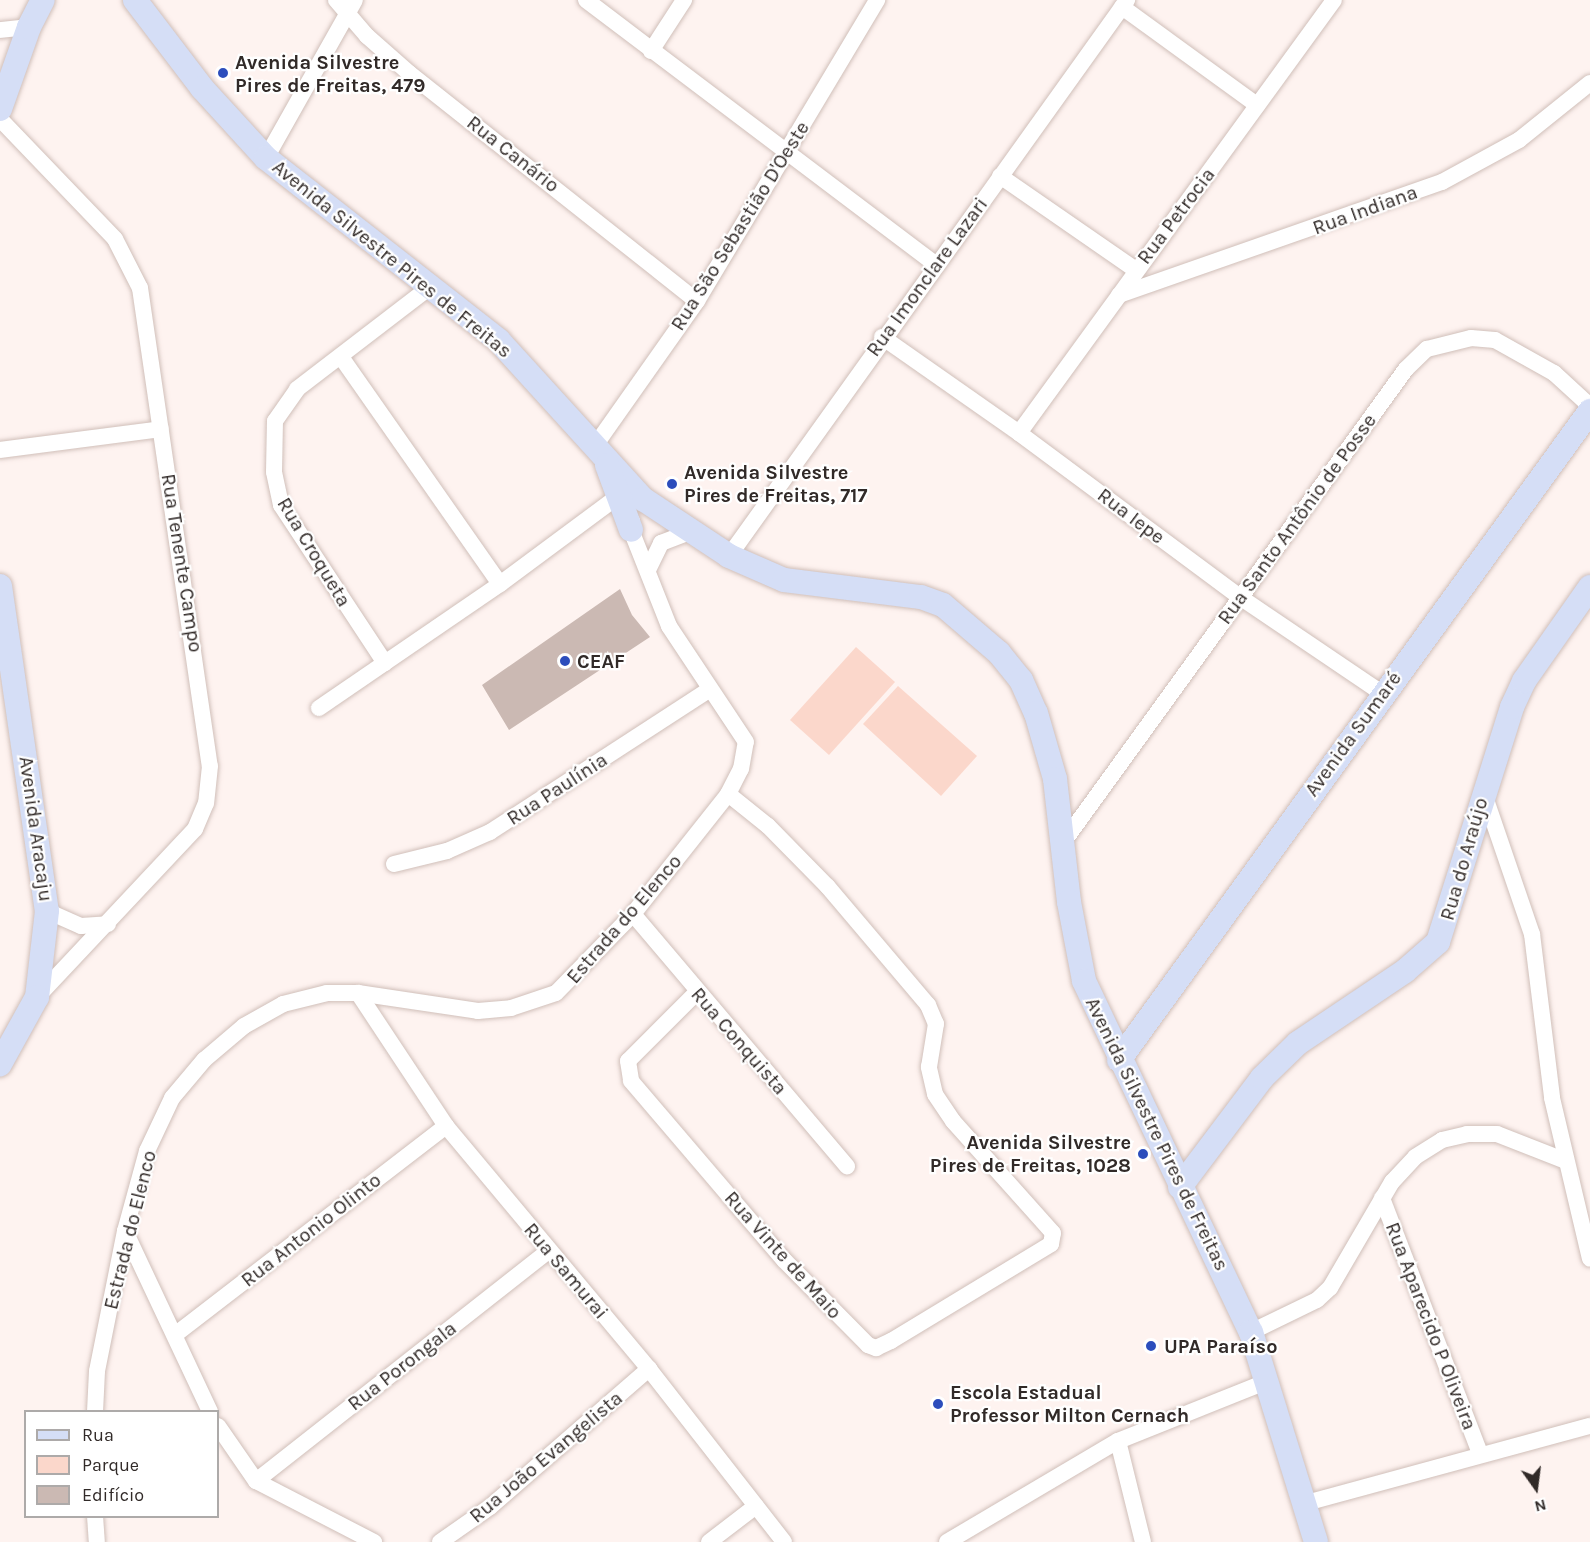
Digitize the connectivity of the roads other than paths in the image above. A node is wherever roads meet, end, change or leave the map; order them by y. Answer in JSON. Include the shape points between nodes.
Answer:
{"nodes":[{"id":1,"x":43,"y":0,"type":"edge"},
{"id":2,"x":135,"y":0,"type":"edge"},
{"id":3,"x":336,"y":0,"type":"edge"},
{"id":4,"x":586,"y":0,"type":"edge"},
{"id":5,"x":684,"y":0,"type":"edge"},
{"id":6,"x":877,"y":0,"type":"edge"},
{"id":7,"x":1334,"y":0,"type":"edge"},
{"id":8,"x":1124,"y":4,"type":"edge"},
{"id":9,"x":351,"y":7,"type":"edge"},
{"id":10,"x":29,"y":27,"type":"junction"},
{"id":11,"x":0,"y":30,"type":"edge"},
{"id":12,"x":651,"y":51,"type":"junction"},
{"id":13,"x":1590,"y":83,"type":"edge"},
{"id":14,"x":1257,"y":105,"type":"junction"},
{"id":15,"x":0,"y":109,"type":"edge"},
{"id":16,"x":0,"y":119,"type":"edge"},
{"id":17,"x":787,"y":155,"type":"junction"},
{"id":18,"x":266,"y":158,"type":"junction"},
{"id":19,"x":1000,"y":176,"type":"junction"},
{"id":20,"x":937,"y":265,"type":"junction"},
{"id":21,"x":1136,"y":270,"type":"junction"},
{"id":22,"x":430,"y":287,"type":"junction"},
{"id":23,"x":1119,"y":295,"type":"junction"},
{"id":24,"x":697,"y":301,"type":"junction"},
{"id":25,"x":882,"y":337,"type":"junction"},
{"id":26,"x":341,"y":357,"type":"junction"},
{"id":27,"x":1590,"y":406,"type":"edge"},
{"id":28,"x":1590,"y":411,"type":"edge"},
{"id":29,"x":161,"y":429,"type":"junction"},
{"id":30,"x":1020,"y":433,"type":"junction"},
{"id":31,"x":0,"y":450,"type":"edge"},
{"id":32,"x":599,"y":453,"type":"junction"},
{"id":33,"x":632,"y":496,"type":"junction"},
{"id":34,"x":631,"y":530,"type":"joint"},
{"id":35,"x":689,"y":532,"type":"junction"},
{"id":36,"x":729,"y":556,"type":"junction"},
{"id":37,"x":649,"y":568,"type":"junction"},
{"id":38,"x":500,"y":584,"type":"junction"},
{"id":39,"x":0,"y":586,"type":"edge"},
{"id":40,"x":1590,"y":586,"type":"edge"},
{"id":41,"x":1240,"y":597,"type":"junction"},
{"id":42,"x":385,"y":663,"type":"junction"},
{"id":43,"x":709,"y":690,"type":"junction"},
{"id":44,"x":1382,"y":693,"type":"junction"},
{"id":45,"x":319,"y":708,"type":"dead end"},
{"id":46,"x":1483,"y":790,"type":"junction"},
{"id":47,"x":728,"y":794,"type":"junction"},
{"id":48,"x":1062,"y":844,"type":"junction"},
{"id":49,"x":394,"y":864,"type":"dead end"},
{"id":50,"x":47,"y":911,"type":"junction"},
{"id":51,"x":633,"y":914,"type":"junction"},
{"id":52,"x":108,"y":924,"type":"junction"},
{"id":53,"x":358,"y":993,"type":"junction"},
{"id":54,"x":696,"y":993,"type":"junction"},
{"id":55,"x":37,"y":997,"type":"junction"},
{"id":56,"x":1119,"y":1060,"type":"junction"},
{"id":57,"x":0,"y":1064,"type":"edge"},
{"id":58,"x":446,"y":1126,"type":"junction"},
{"id":59,"x":1566,"y":1161,"type":"junction"},
{"id":60,"x":847,"y":1166,"type":"dead end"},
{"id":61,"x":1180,"y":1187,"type":"junction"},
{"id":62,"x":1382,"y":1198,"type":"junction"},
{"id":63,"x":125,"y":1231,"type":"junction"},
{"id":64,"x":548,"y":1251,"type":"junction"},
{"id":65,"x":1590,"y":1259,"type":"edge"},
{"id":66,"x":1251,"y":1332,"type":"junction"},
{"id":67,"x":176,"y":1334,"type":"junction"},
{"id":68,"x":650,"y":1369,"type":"junction"},
{"id":69,"x":1268,"y":1381,"type":"junction"},
{"id":70,"x":96,"y":1410,"type":"edge"},
{"id":71,"x":209,"y":1410,"type":"edge"},
{"id":72,"x":1590,"y":1426,"type":"edge"},
{"id":73,"x":219,"y":1427,"type":"edge"},
{"id":74,"x":1118,"y":1441,"type":"junction"},
{"id":75,"x":1480,"y":1453,"type":"junction"},
{"id":76,"x":256,"y":1481,"type":"junction"},
{"id":77,"x":1306,"y":1503,"type":"junction"},
{"id":78,"x":756,"y":1506,"type":"junction"},
{"id":79,"x":95,"y":1518,"type":"edge"},
{"id":80,"x":97,"y":1542,"type":"edge"},
{"id":81,"x":374,"y":1542,"type":"edge"},
{"id":82,"x":440,"y":1542,"type":"edge"},
{"id":83,"x":710,"y":1542,"type":"edge"},
{"id":84,"x":784,"y":1542,"type":"edge"},
{"id":85,"x":947,"y":1542,"type":"edge"},
{"id":86,"x":1143,"y":1542,"type":"edge"},
{"id":87,"x":1316,"y":1542,"type":"edge"}],
"edges":[{"from":1,"to":10,"type":"street"},
{"from":2,"to":18,"type":"street","name":"Avenida Silvestre Pires de Freitas","via":[[202,88]]},
{"from":3,"to":9,"type":"street","name":"Rua Canário"},
{"from":4,"to":12,"type":"street"},
{"from":5,"to":12,"type":"street"},
{"from":6,"to":17,"type":"street","name":"Rua São Sebastião D'Oeste"},
{"from":7,"to":14,"type":"street","name":"Rua Petrocia"},
{"from":8,"to":14,"type":"street"},
{"from":8,"to":19,"type":"street","name":"Rua Imonclare Lazari"},
{"from":9,"to":18,"type":"street"},
{"from":9,"to":24,"type":"street","name":"Rua Canário","via":[[410,73]]},
{"from":10,"to":11,"type":"street"},
{"from":10,"to":15,"type":"street"},
{"from":12,"to":17,"type":"street"},
{"from":13,"to":23,"type":"street","name":"Rua Indiana","via":[[1519,140],[1442,182]]},
{"from":14,"to":21,"type":"street","name":"Rua Petrocia"},
{"from":16,"to":29,"type":"street","name":"Rua Tenente Campo","via":[[115,239],[129,262],[140,288]]},
{"from":17,"to":20,"type":"street"},
{"from":17,"to":24,"type":"street","name":"Rua São Sebastião D'Oeste"},
{"from":18,"to":22,"type":"street","name":"Avenida Silvestre Pires de Freitas"},
{"from":19,"to":20,"type":"street","name":"Rua Imonclare Lazari"},
{"from":19,"to":21,"type":"street"},
{"from":20,"to":25,"type":"street","name":"Rua Imonclare Lazari"},
{"from":21,"to":23,"type":"street","name":"Rua Petrocia"},
{"from":22,"to":26,"type":"street","name":"Rua Croqueta"},
{"from":22,"to":32,"type":"street","name":"Avenida Silvestre Pires de Freitas","via":[[499,341]]},
{"from":23,"to":30,"type":"street","name":"Rua Petrocia"},
{"from":24,"to":32,"type":"street","name":"Rua São Sebastião D'Oeste"},
{"from":25,"to":30,"type":"street","name":"Rua Iepe"},
{"from":25,"to":36,"type":"street","name":"Rua Imonclare Lazari"},
{"from":26,"to":38,"type":"street"},
{"from":26,"to":42,"type":"street","name":"Rua Croqueta","via":[[284,403],[275,421],[275,480],[281,505]]},
{"from":27,"to":41,"type":"street","name":"Rua Santo Antônio de Posse","via":[[1554,373],[1494,340],[1471,338],[1427,349],[1406,369]]},
{"from":28,"to":44,"type":"street","name":"Avenida Sumaré"},
{"from":29,"to":31,"type":"street"},
{"from":29,"to":52,"type":"street","name":"Rua Tenente Campo","via":[[206,717],[210,766],[206,803],[195,829]]},
{"from":30,"to":41,"type":"street","name":"Rua Iepe"},
{"from":32,"to":33,"type":"street"},
{"from":33,"to":34,"type":"street"},
{"from":33,"to":35,"type":"street","name":"Avenida Silvestre Pires de Freitas"},
{"from":33,"to":38,"type":"street"},
{"from":34,"to":37,"type":"street","name":"Estrada do Elenco"},
{"from":35,"to":36,"type":"street","name":"Avenida Silvestre Pires de Freitas"},
{"from":35,"to":37,"type":"street","via":[[661,543]]},
{"from":36,"to":48,"type":"street","name":"Avenida Silvestre Pires de Freitas","via":[[784,580],[921,597],[943,605],[977,632],[1021,680],[1036,713],[1055,779]]},
{"from":37,"to":43,"type":"street","name":"Estrada do Elenco","via":[[669,626]]},
{"from":38,"to":42,"type":"street"},
{"from":39,"to":50,"type":"street","name":"Avenida Aracaju"},
{"from":40,"to":46,"type":"street","name":"Rua do Araújo","via":[[1524,681]]},
{"from":41,"to":44,"type":"street","name":"Rua Iepe"},
{"from":41,"to":48,"type":"street","name":"Rua Santo Antônio de Posse"},
{"from":42,"to":45,"type":"street"},
{"from":43,"to":47,"type":"street","name":"Estrada do Elenco","via":[[746,742],[741,769]]},
{"from":43,"to":49,"type":"street","name":"Rua Paulínia","via":[[490,832],[447,851]]},
{"from":44,"to":56,"type":"street","name":"Avenida Sumaré"},
{"from":46,"to":59,"type":"street","via":[[1532,934],[1543,1048]]},
{"from":46,"to":61,"type":"street","name":"Rua do Araújo","via":[[1451,909],[1438,942],[1405,971],[1298,1043],[1262,1078]]},
{"from":47,"to":51,"type":"street","name":"Estrada do Elenco"},
{"from":47,"to":54,"type":"street","name":"Rua Vinte de Maio","via":[[768,826],[828,887],[928,1005],[936,1024],[931,1078],[940,1104],[1053,1233],[1047,1248],[891,1341],[876,1348],[868,1345],[784,1260],[631,1081],[628,1062]]},
{"from":48,"to":56,"type":"street","name":"Avenida Silvestre Pires de Freitas","via":[[1075,944],[1084,981]]},
{"from":50,"to":52,"type":"street","via":[[81,926]]},
{"from":50,"to":55,"type":"street","name":"Avenida Aracaju"},
{"from":51,"to":53,"type":"street","name":"Estrada do Elenco","via":[[570,983],[534,1003],[457,1010]]},
{"from":51,"to":54,"type":"street","name":"Rua Conquista"},
{"from":52,"to":55,"type":"street","name":"Rua Tenente Campo"},
{"from":53,"to":58,"type":"street","name":"Rua Samurai"},
{"from":53,"to":63,"type":"street","name":"Estrada do Elenco","via":[[327,993],[283,1004],[244,1026],[204,1060],[172,1098],[147,1151]]},
{"from":54,"to":60,"type":"street","name":"Rua Conquista"},
{"from":55,"to":57,"type":"street","name":"Avenida Aracaju"},
{"from":56,"to":61,"type":"street","name":"Avenida Silvestre Pires de Freitas"},
{"from":58,"to":64,"type":"street","name":"Rua Samurai"},
{"from":58,"to":67,"type":"street","name":"Rua Antonio Olinto"},
{"from":59,"to":62,"type":"street","via":[[1497,1134],[1467,1134],[1442,1140],[1415,1157]]},
{"from":59,"to":65,"type":"street"},
{"from":61,"to":66,"type":"street","name":"Avenida Silvestre Pires de Freitas"},
{"from":62,"to":66,"type":"street","via":[[1330,1288],[1308,1305]]},
{"from":62,"to":75,"type":"street","name":"Rua Aparecido P Oliveira"},
{"from":63,"to":67,"type":"street"},
{"from":63,"to":70,"type":"street","name":"Estrada do Elenco","via":[[97,1371]]},
{"from":64,"to":68,"type":"street","name":"Rua Samurai"},
{"from":64,"to":76,"type":"street","name":"Rua Porongala"},
{"from":66,"to":69,"type":"street","name":"Avenida Silvestre Pires de Freitas"},
{"from":67,"to":71,"type":"street"},
{"from":68,"to":78,"type":"street","name":"Rua Samurai"},
{"from":68,"to":82,"type":"street","name":"Rua João Evangelista","via":[[490,1507]]},
{"from":69,"to":74,"type":"street"},
{"from":69,"to":77,"type":"street","name":"Avenida Silvestre Pires de Freitas"},
{"from":72,"to":75,"type":"street"},
{"from":73,"to":76,"type":"street"},
{"from":74,"to":85,"type":"street"},
{"from":74,"to":86,"type":"street"},
{"from":75,"to":77,"type":"street"},
{"from":76,"to":81,"type":"street"},
{"from":77,"to":87,"type":"street","name":"Avenida Silvestre Pires de Freitas"},
{"from":78,"to":83,"type":"street"},
{"from":78,"to":84,"type":"street","name":"Rua Samurai"},
{"from":79,"to":80,"type":"street"}]}
